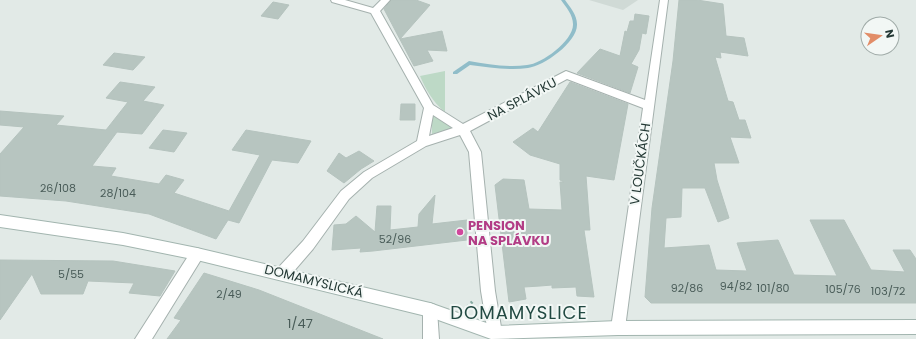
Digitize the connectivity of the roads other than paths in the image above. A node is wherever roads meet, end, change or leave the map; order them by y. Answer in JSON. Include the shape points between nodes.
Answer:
{"nodes":[{"id":1,"x":335,"y":0,"type":"edge"},
{"id":2,"x":386,"y":0,"type":"edge"},
{"id":3,"x":664,"y":0,"type":"edge"},
{"id":4,"x":375,"y":11,"type":"junction"},
{"id":5,"x":648,"y":105,"type":"junction"},
{"id":6,"x":429,"y":108,"type":"junction"},
{"id":7,"x":464,"y":129,"type":"junction"},
{"id":8,"x":422,"y":143,"type":"junction"},
{"id":9,"x":0,"y":221,"type":"edge"},
{"id":10,"x":197,"y":254,"type":"junction"},
{"id":11,"x":283,"y":273,"type":"junction"},
{"id":12,"x":430,"y":310,"type":"junction"},
{"id":13,"x":618,"y":328,"type":"junction"},
{"id":14,"x":916,"y":328,"type":"edge"},
{"id":15,"x":495,"y":336,"type":"edge"},
{"id":16,"x":143,"y":339,"type":"edge"},
{"id":17,"x":431,"y":339,"type":"edge"}],
"edges":[{"from":1,"to":4,"type":"street"},
{"from":2,"to":4,"type":"street"},
{"from":3,"to":5,"type":"street","name":"V LOUČKÁCH"},
{"from":4,"to":6,"type":"street"},
{"from":5,"to":7,"type":"street","name":"NA SPLÁVKU","via":[[566,75]]},
{"from":5,"to":13,"type":"street","name":"V LOUČKÁCH"},
{"from":6,"to":7,"type":"street"},
{"from":6,"to":8,"type":"street"},
{"from":7,"to":8,"type":"street","name":"NA SPLÁVKU"},
{"from":7,"to":15,"type":"street","via":[[475,152],[488,291]]},
{"from":8,"to":11,"type":"street","name":"NA SPLÁVKU","via":[[368,175],[345,195],[308,245]]},
{"from":9,"to":10,"type":"street","name":"DOMAMYSLICKÁ","via":[[123,239]]},
{"from":10,"to":11,"type":"street","name":"DOMAMYSLICKÁ"},
{"from":10,"to":16,"type":"street"},
{"from":11,"to":12,"type":"street","name":"DOMAMYSLICKÁ"},
{"from":12,"to":15,"type":"street","name":"DOMAMYSLICKÁ"},
{"from":12,"to":17,"type":"street"},
{"from":13,"to":14,"type":"street","name":"DOMAMYSLICKÁ"},
{"from":13,"to":15,"type":"street","name":"DOMAMYSLICKÁ"}]}
